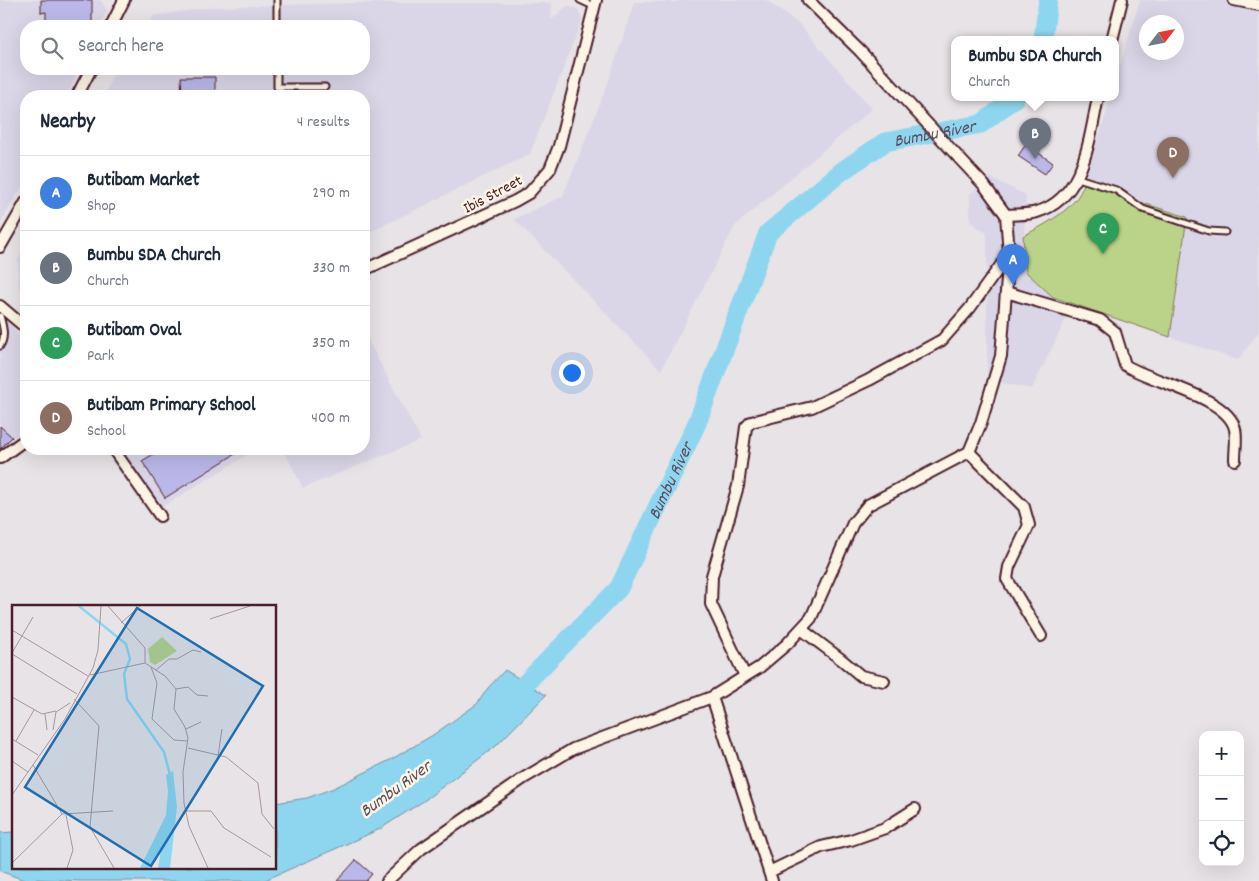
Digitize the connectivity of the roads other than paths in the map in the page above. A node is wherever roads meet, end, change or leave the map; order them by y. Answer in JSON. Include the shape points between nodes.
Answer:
{"nodes":[{"id":1,"x":124,"y":0,"type":"edge"},
{"id":2,"x":277,"y":0,"type":"edge"},
{"id":3,"x":580,"y":0,"type":"edge"},
{"id":4,"x":808,"y":0,"type":"edge"},
{"id":5,"x":1122,"y":0,"type":"edge"},
{"id":6,"x":1234,"y":0,"type":"edge"},
{"id":7,"x":596,"y":3,"type":"edge"},
{"id":8,"x":1259,"y":5,"type":"edge"},
{"id":9,"x":114,"y":20,"type":"edge"},
{"id":10,"x":277,"y":20,"type":"edge"},
{"id":11,"x":1113,"y":36,"type":"edge"},
{"id":12,"x":88,"y":75,"type":"edge"},
{"id":13,"x":277,"y":75,"type":"edge"},
{"id":14,"x":325,"y":87,"type":"dead end"},
{"id":15,"x":80,"y":90,"type":"edge"},
{"id":16,"x":1097,"y":101,"type":"edge"},
{"id":17,"x":1078,"y":178,"type":"junction"},
{"id":18,"x":20,"y":212,"type":"edge"},
{"id":19,"x":1006,"y":215,"type":"junction"},
{"id":20,"x":1225,"y":232,"type":"dead end"},
{"id":21,"x":0,"y":247,"type":"edge"},
{"id":22,"x":1009,"y":253,"type":"junction"},
{"id":23,"x":370,"y":267,"type":"edge"},
{"id":24,"x":1006,"y":292,"type":"junction"},
{"id":25,"x":0,"y":306,"type":"edge"},
{"id":26,"x":0,"y":316,"type":"edge"},
{"id":27,"x":20,"y":323,"type":"edge"},
{"id":28,"x":0,"y":346,"type":"edge"},
{"id":29,"x":20,"y":443,"type":"edge"},
{"id":30,"x":969,"y":452,"type":"junction"},
{"id":31,"x":117,"y":455,"type":"edge"},
{"id":32,"x":0,"y":458,"type":"edge"},
{"id":33,"x":1235,"y":460,"type":"dead end"},
{"id":34,"x":160,"y":516,"type":"dead end"},
{"id":35,"x":801,"y":629,"type":"junction"},
{"id":36,"x":1041,"y":636,"type":"dead end"},
{"id":37,"x":745,"y":676,"type":"junction"},
{"id":38,"x":884,"y":681,"type":"dead end"},
{"id":39,"x":712,"y":697,"type":"junction"},
{"id":40,"x":915,"y":809,"type":"dead end"},
{"id":41,"x":770,"y":877,"type":"edge"},
{"id":42,"x":387,"y":881,"type":"edge"}],
"edges":[{"from":1,"to":9,"type":"street"},
{"from":2,"to":10,"type":"lane"},
{"from":3,"to":7,"type":"lane"},
{"from":4,"to":19,"type":"street","via":[[984,185]]},
{"from":5,"to":11,"type":"street"},
{"from":6,"to":8,"type":"street"},
{"from":7,"to":23,"type":"street","name":"Ibis Street","via":[[559,146],[550,169],[541,181],[515,201]]},
{"from":12,"to":15,"type":"street"},
{"from":13,"to":14,"type":"lane","via":[[276,87]]},
{"from":16,"to":17,"type":"street"},
{"from":17,"to":19,"type":"street","via":[[1059,200],[1038,212]]},
{"from":17,"to":20,"type":"lane","via":[[1116,190],[1143,209],[1209,231]]},
{"from":18,"to":21,"type":"street"},
{"from":19,"to":22,"type":"street"},
{"from":22,"to":24,"type":"street"},
{"from":22,"to":37,"type":"street","via":[[970,308],[942,340],[812,407],[751,422],[746,427],[738,486],[712,576],[711,604]]},
{"from":24,"to":30,"type":"street","via":[[1001,356]]},
{"from":24,"to":33,"type":"street","via":[[1100,320],[1115,332],[1125,365],[1137,373],[1192,392],[1223,412],[1235,428]]},
{"from":25,"to":27,"type":"street"},
{"from":26,"to":28,"type":"lane","via":[[4,327]]},
{"from":29,"to":32,"type":"street"},
{"from":30,"to":35,"type":"street","via":[[868,505],[853,523],[824,592],[811,618]]},
{"from":30,"to":36,"type":"street","via":[[1024,507],[1029,525],[1009,567],[1007,580]]},
{"from":31,"to":34,"type":"street"},
{"from":35,"to":37,"type":"street","via":[[760,667]]},
{"from":35,"to":38,"type":"street","via":[[861,676]]},
{"from":37,"to":39,"type":"street"},
{"from":39,"to":41,"type":"street"},
{"from":39,"to":42,"type":"street","via":[[572,749],[422,849]]},
{"from":40,"to":41,"type":"street","via":[[885,828],[821,847]]}]}
